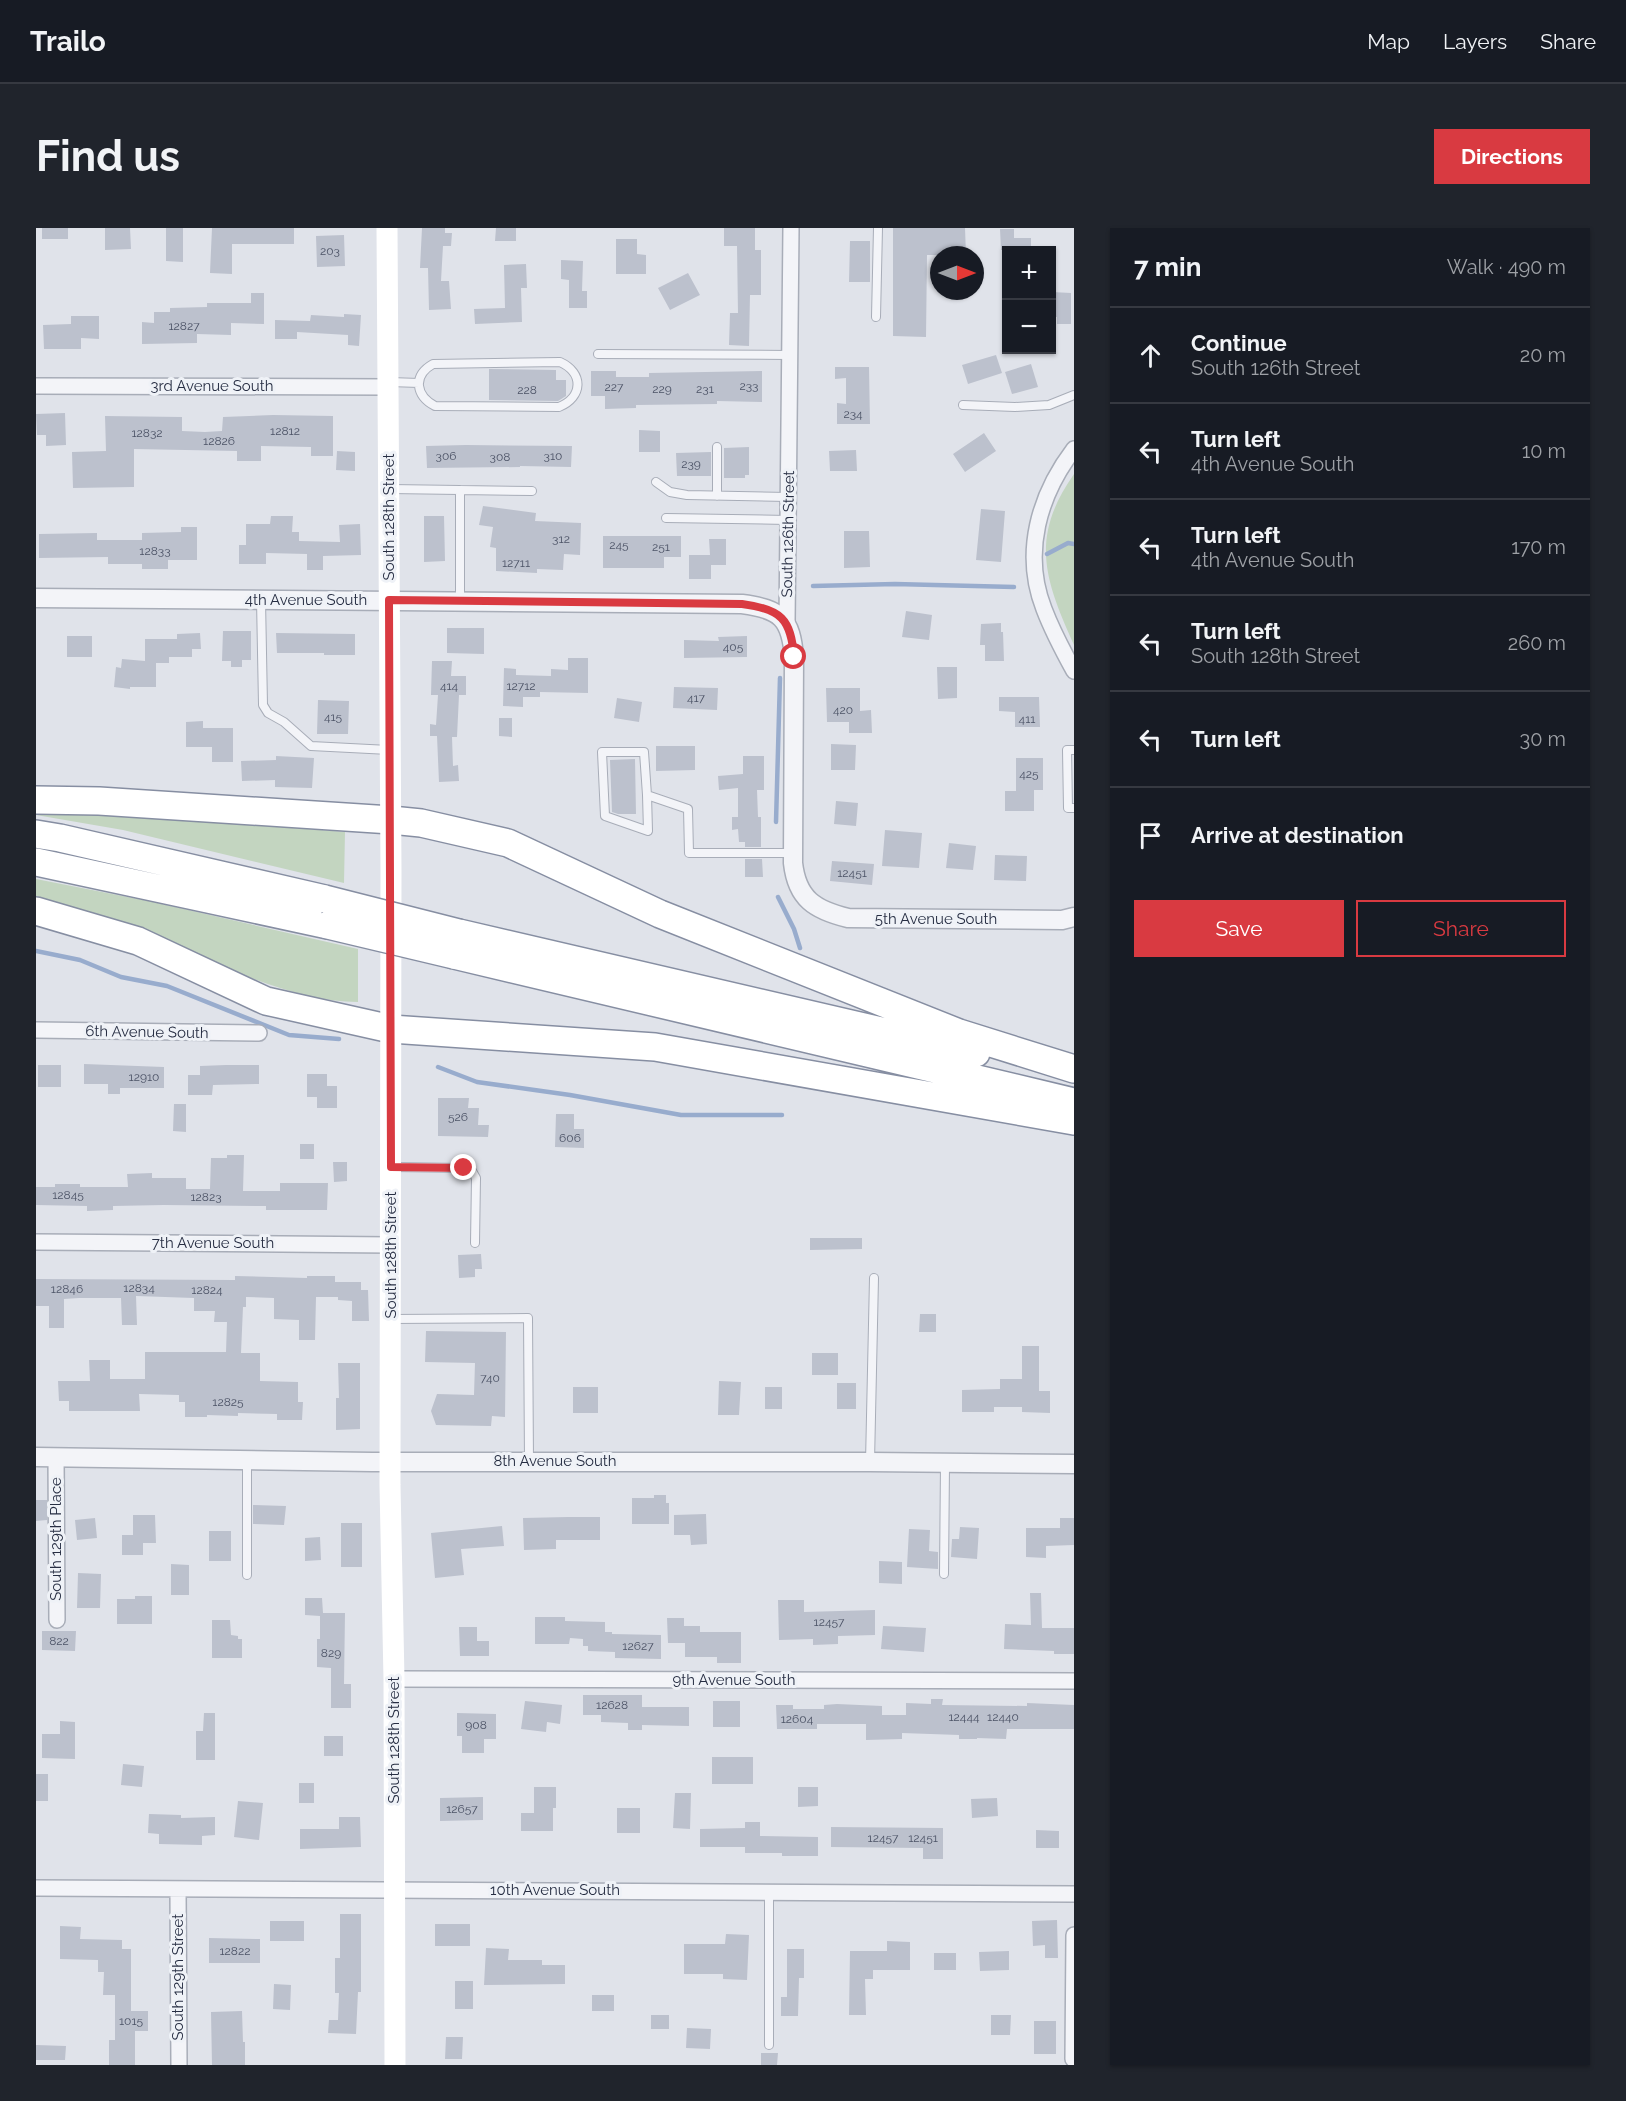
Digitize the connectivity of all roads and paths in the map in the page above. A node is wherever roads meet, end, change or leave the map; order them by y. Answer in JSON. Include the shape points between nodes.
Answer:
{"nodes":[{"id":1,"x":387,"y":228,"type":"edge"},
{"id":2,"x":791,"y":228,"type":"edge"},
{"id":3,"x":878,"y":228,"type":"edge"},
{"id":4,"x":876,"y":317,"type":"dead end"},
{"id":5,"x":598,"y":354,"type":"dead end"},
{"id":6,"x":790,"y":355,"type":"junction"},
{"id":7,"x":419,"y":383,"type":"junction"},
{"id":8,"x":388,"y":385,"type":"junction"},
{"id":9,"x":36,"y":386,"type":"edge"},
{"id":10,"x":1074,"y":395,"type":"edge"},
{"id":11,"x":963,"y":405,"type":"dead end"},
{"id":12,"x":717,"y":447,"type":"dead end"},
{"id":13,"x":1074,"y":449,"type":"edge"},
{"id":14,"x":657,"y":482,"type":"dead end"},
{"id":15,"x":388,"y":489,"type":"junction"},
{"id":16,"x":460,"y":490,"type":"junction"},
{"id":17,"x":532,"y":491,"type":"dead end"},
{"id":18,"x":717,"y":496,"type":"junction"},
{"id":19,"x":788,"y":497,"type":"junction"},
{"id":20,"x":666,"y":518,"type":"dead end"},
{"id":21,"x":788,"y":520,"type":"junction"},
{"id":22,"x":36,"y":598,"type":"edge"},
{"id":23,"x":261,"y":600,"type":"junction"},
{"id":24,"x":389,"y":600,"type":"junction"},
{"id":25,"x":460,"y":601,"type":"junction"},
{"id":26,"x":787,"y":623,"type":"junction"},
{"id":27,"x":1073,"y":666,"type":"edge"},
{"id":28,"x":389,"y":750,"type":"junction"},
{"id":29,"x":1074,"y":750,"type":"edge"},
{"id":30,"x":647,"y":795,"type":"junction"},
{"id":31,"x":36,"y":800,"type":"edge"},
{"id":32,"x":1074,"y":808,"type":"edge"},
{"id":33,"x":391,"y":820,"type":"junction"},
{"id":34,"x":36,"y":834,"type":"edge"},
{"id":35,"x":793,"y":853,"type":"junction"},
{"id":36,"x":36,"y":862,"type":"edge"},
{"id":37,"x":813,"y":904,"type":"joint"},
{"id":38,"x":36,"y":911,"type":"edge"},
{"id":39,"x":327,"y":913,"type":"junction"},
{"id":40,"x":1070,"y":920,"type":"edge"},
{"id":41,"x":457,"y":944,"type":"junction"},
{"id":42,"x":391,"y":1029,"type":"junction"},
{"id":43,"x":36,"y":1030,"type":"edge"},
{"id":44,"x":258,"y":1033,"type":"dead end"},
{"id":45,"x":1074,"y":1069,"type":"edge"},
{"id":46,"x":1074,"y":1074,"type":"edge"},
{"id":47,"x":1074,"y":1102,"type":"edge"},
{"id":48,"x":1074,"y":1120,"type":"edge"},
{"id":49,"x":391,"y":1167,"type":"junction"},
{"id":50,"x":36,"y":1242,"type":"edge"},
{"id":51,"x":475,"y":1243,"type":"dead end"},
{"id":52,"x":391,"y":1245,"type":"junction"},
{"id":53,"x":874,"y":1278,"type":"dead end"},
{"id":54,"x":391,"y":1319,"type":"junction"},
{"id":55,"x":36,"y":1457,"type":"edge"},
{"id":56,"x":56,"y":1457,"type":"junction"},
{"id":57,"x":247,"y":1460,"type":"junction"},
{"id":58,"x":390,"y":1461,"type":"junction"},
{"id":59,"x":529,"y":1461,"type":"junction"},
{"id":60,"x":870,"y":1462,"type":"junction"},
{"id":61,"x":945,"y":1464,"type":"junction"},
{"id":62,"x":1074,"y":1464,"type":"edge"},
{"id":63,"x":944,"y":1574,"type":"dead end"},
{"id":64,"x":247,"y":1575,"type":"dead end"},
{"id":65,"x":57,"y":1620,"type":"dead end"},
{"id":66,"x":394,"y":1679,"type":"junction"},
{"id":67,"x":1074,"y":1682,"type":"edge"},
{"id":68,"x":36,"y":1888,"type":"edge"},
{"id":69,"x":178,"y":1889,"type":"junction"},
{"id":70,"x":394,"y":1889,"type":"junction"},
{"id":71,"x":769,"y":1892,"type":"junction"},
{"id":72,"x":1074,"y":1894,"type":"edge"},
{"id":73,"x":1074,"y":1935,"type":"edge"},
{"id":74,"x":769,"y":2045,"type":"dead end"},
{"id":75,"x":1072,"y":2059,"type":"edge"},
{"id":76,"x":179,"y":2065,"type":"edge"},
{"id":77,"x":395,"y":2065,"type":"edge"}],
"edges":[{"from":1,"to":8,"type":"main road","name":"South 128th Street"},
{"from":2,"to":6,"type":"street","name":"South 126th Street"},
{"from":3,"to":4,"type":"lane"},
{"from":5,"to":6,"type":"lane"},
{"from":6,"to":19,"type":"street","name":"South 126th Street"},
{"from":7,"to":7,"type":"lane","via":[[422,373],[433,364],[560,362],[576,375],[578,385],[575,396],[559,407],[435,406],[426,401]]},
{"from":7,"to":8,"type":"lane"},
{"from":8,"to":9,"type":"street","name":"3rd Avenue South"},
{"from":8,"to":15,"type":"main road","name":"South 128th Street"},
{"from":10,"to":11,"type":"lane","via":[[1049,405]]},
{"from":12,"to":18,"type":"lane"},
{"from":13,"to":27,"type":"street","via":[[1051,486],[1039,515],[1034,542],[1043,607]]},
{"from":14,"to":18,"type":"lane","via":[[670,492]]},
{"from":15,"to":16,"type":"lane"},
{"from":15,"to":24,"type":"main road","name":"South 128th Street"},
{"from":16,"to":17,"type":"lane"},
{"from":16,"to":25,"type":"lane"},
{"from":18,"to":19,"type":"lane"},
{"from":19,"to":21,"type":"street","name":"South 126th Street"},
{"from":20,"to":21,"type":"lane"},
{"from":21,"to":26,"type":"street","name":"South 126th Street"},
{"from":22,"to":23,"type":"street","name":"4th Avenue South"},
{"from":23,"to":24,"type":"street","name":"4th Avenue South"},
{"from":23,"to":28,"type":"lane","via":[[263,705],[268,713],[316,748]]},
{"from":24,"to":25,"type":"street","name":"4th Avenue South"},
{"from":24,"to":28,"type":"main road","name":"South 128th Street"},
{"from":25,"to":26,"type":"street","name":"4th Avenue South","via":[[742,604],[762,606]]},
{"from":26,"to":35,"type":"street","name":"South 126th Street","via":[[794,657]]},
{"from":28,"to":33,"type":"main road","name":"South 128th Street"},
{"from":29,"to":32,"type":"lane","via":[[1068,750],[1068,808]]},
{"from":30,"to":30,"type":"lane","via":[[648,831],[605,816],[602,752],[644,752]]},
{"from":30,"to":35,"type":"lane","via":[[688,809],[688,853]]},
{"from":31,"to":33,"type":"highway"},
{"from":33,"to":42,"type":"main road","name":"South 128th Street"},
{"from":33,"to":45,"type":"highway","via":[[508,843],[671,918],[959,1033]]},
{"from":34,"to":39,"type":"highway"},
{"from":35,"to":37,"type":"street","name":"South 126th Street","via":[[795,881]]},
{"from":36,"to":39,"type":"highway"},
{"from":37,"to":40,"type":"street","name":"5th Avenue South","via":[[829,914],[848,918]]},
{"from":38,"to":42,"type":"highway","via":[[138,941],[266,1001]]},
{"from":39,"to":41,"type":"highway","bridge":true},
{"from":41,"to":46,"type":"highway"},
{"from":41,"to":47,"type":"highway"},
{"from":42,"to":48,"type":"highway","via":[[655,1047]]},
{"from":42,"to":49,"type":"main road","name":"South 128th Street"},
{"from":43,"to":44,"type":"street","name":"6th Avenue South"},
{"from":49,"to":51,"type":"lane","via":[[472,1171],[476,1178]]},
{"from":49,"to":52,"type":"main road","name":"South 128th Street"},
{"from":50,"to":52,"type":"street","name":"7th Avenue South"},
{"from":52,"to":54,"type":"main road","name":"South 128th Street"},
{"from":53,"to":60,"type":"lane"},
{"from":54,"to":58,"type":"main road","name":"South 128th Street"},
{"from":54,"to":59,"type":"lane","via":[[528,1318]]},
{"from":55,"to":56,"type":"street","name":"8th Avenue South"},
{"from":56,"to":57,"type":"street","name":"8th Avenue South"},
{"from":56,"to":65,"type":"street","name":"South 129th Place"},
{"from":57,"to":58,"type":"street","name":"8th Avenue South"},
{"from":57,"to":64,"type":"lane"},
{"from":58,"to":59,"type":"street","name":"8th Avenue South"},
{"from":58,"to":66,"type":"main road","name":"South 128th Street"},
{"from":59,"to":60,"type":"street","name":"8th Avenue South"},
{"from":60,"to":61,"type":"street","name":"8th Avenue South"},
{"from":61,"to":62,"type":"street","name":"8th Avenue South"},
{"from":61,"to":63,"type":"lane"},
{"from":66,"to":67,"type":"street","name":"9th Avenue South"},
{"from":66,"to":70,"type":"main road","name":"South 128th Street"},
{"from":68,"to":69,"type":"street","name":"10th Avenue South"},
{"from":69,"to":70,"type":"street","name":"10th Avenue South"},
{"from":69,"to":76,"type":"street","name":"South 129th Street"},
{"from":70,"to":71,"type":"street","name":"10th Avenue South"},
{"from":70,"to":77,"type":"main road","name":"South 128th Street"},
{"from":71,"to":72,"type":"street","name":"10th Avenue South"},
{"from":71,"to":74,"type":"lane"},
{"from":73,"to":75,"type":"street"}]}
